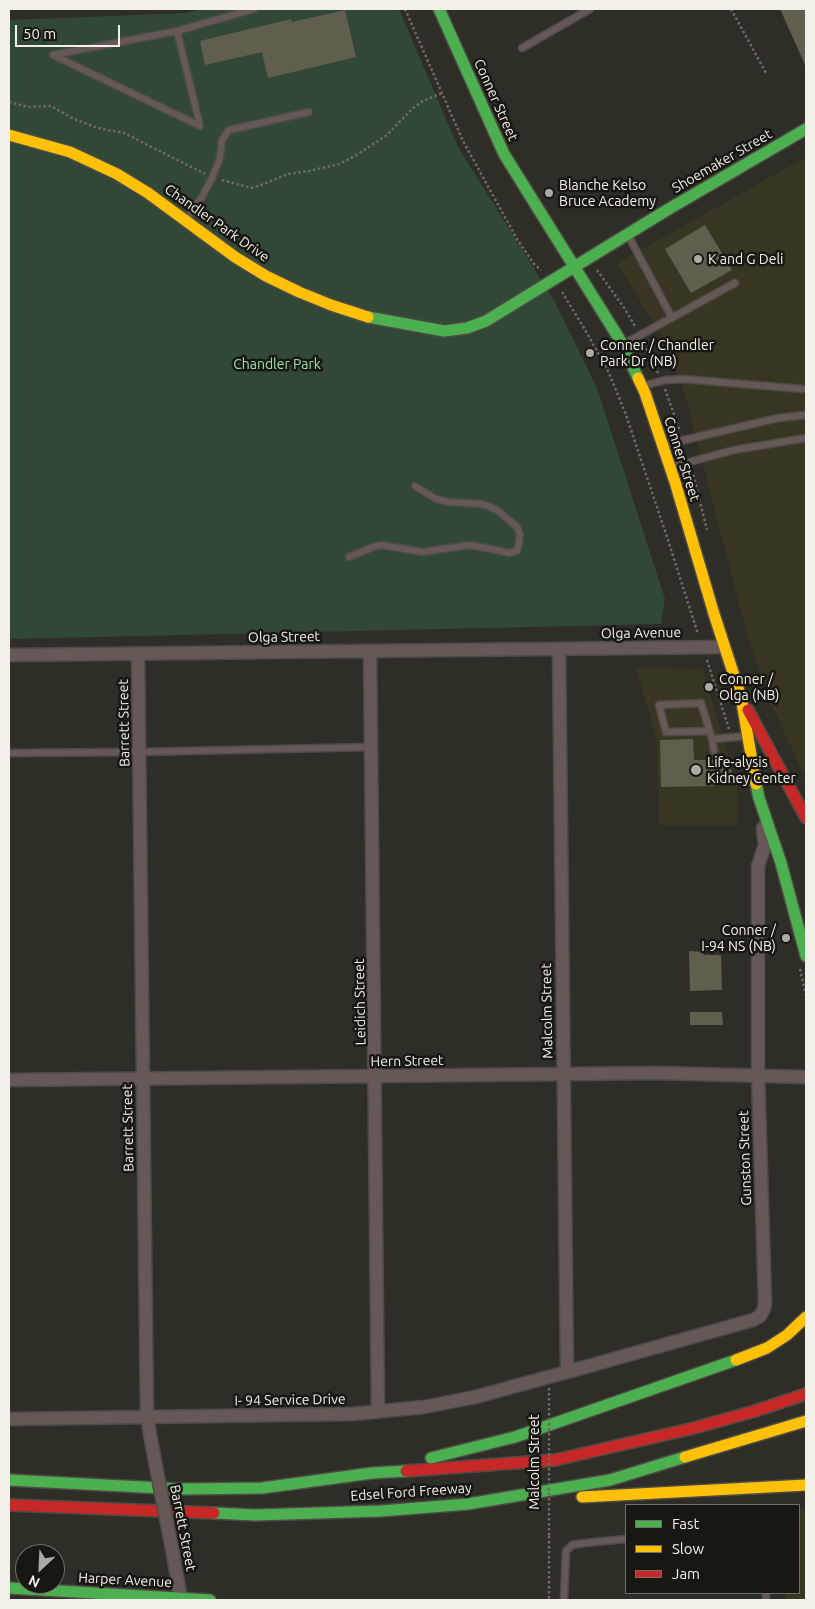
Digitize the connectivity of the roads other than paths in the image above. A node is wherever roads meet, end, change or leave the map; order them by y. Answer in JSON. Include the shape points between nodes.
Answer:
{"nodes":[{"id":1,"x":254,"y":9,"type":"edge"},
{"id":2,"x":439,"y":9,"type":"edge"},
{"id":3,"x":590,"y":9,"type":"edge"},
{"id":4,"x":177,"y":31,"type":"junction"},
{"id":5,"x":522,"y":48,"type":"dead end"},
{"id":6,"x":309,"y":112,"type":"dead end"},
{"id":7,"x":806,"y":129,"type":"edge"},
{"id":8,"x":9,"y":135,"type":"edge"},
{"id":9,"x":185,"y":221,"type":"junction"},
{"id":10,"x":627,"y":234,"type":"junction"},
{"id":11,"x":575,"y":266,"type":"junction"},
{"id":12,"x":735,"y":283,"type":"dead end"},
{"id":13,"x":672,"y":318,"type":"junction"},
{"id":14,"x":622,"y":345,"type":"junction"},
{"id":15,"x":642,"y":387,"type":"junction"},
{"id":16,"x":803,"y":389,"type":"dead end"},
{"id":17,"x":806,"y":415,"type":"edge"},
{"id":18,"x":806,"y":438,"type":"edge"},
{"id":19,"x":662,"y":445,"type":"junction"},
{"id":20,"x":670,"y":468,"type":"junction"},
{"id":21,"x":415,"y":486,"type":"dead end"},
{"id":22,"x":349,"y":557,"type":"dead end"},
{"id":23,"x":724,"y":646,"type":"junction"},
{"id":24,"x":559,"y":649,"type":"junction"},
{"id":25,"x":370,"y":651,"type":"junction"},
{"id":26,"x":138,"y":654,"type":"junction"},
{"id":27,"x":9,"y":655,"type":"edge"},
{"id":28,"x":741,"y":697,"type":"junction"},
{"id":29,"x":709,"y":731,"type":"junction"},
{"id":30,"x":748,"y":736,"type":"junction"},
{"id":31,"x":712,"y":739,"type":"junction"},
{"id":32,"x":372,"y":747,"type":"junction"},
{"id":33,"x":714,"y":751,"type":"dead end"},
{"id":34,"x":9,"y":752,"type":"edge"},
{"id":35,"x":139,"y":752,"type":"junction"},
{"id":36,"x":759,"y":798,"type":"junction"},
{"id":37,"x":806,"y":818,"type":"edge"},
{"id":38,"x":806,"y":956,"type":"edge"},
{"id":39,"x":563,"y":1074,"type":"junction"},
{"id":40,"x":758,"y":1075,"type":"junction"},
{"id":41,"x":376,"y":1076,"type":"junction"},
{"id":42,"x":806,"y":1077,"type":"edge"},
{"id":43,"x":143,"y":1079,"type":"junction"},
{"id":44,"x":9,"y":1080,"type":"edge"},
{"id":45,"x":806,"y":1317,"type":"edge"},
{"id":46,"x":567,"y":1372,"type":"junction"},
{"id":47,"x":806,"y":1394,"type":"edge"},
{"id":48,"x":378,"y":1412,"type":"junction"},
{"id":49,"x":147,"y":1417,"type":"junction"},
{"id":50,"x":9,"y":1419,"type":"edge"},
{"id":51,"x":806,"y":1421,"type":"edge"},
{"id":52,"x":372,"y":1473,"type":"junction"},
{"id":53,"x":9,"y":1480,"type":"edge"},
{"id":54,"x":806,"y":1485,"type":"edge"},
{"id":55,"x":468,"y":1504,"type":"junction"},
{"id":56,"x":9,"y":1505,"type":"edge"},
{"id":57,"x":625,"y":1539,"type":"edge"},
{"id":58,"x":9,"y":1588,"type":"edge"},
{"id":59,"x":181,"y":1599,"type":"edge"},
{"id":60,"x":210,"y":1600,"type":"edge"},
{"id":61,"x":564,"y":1600,"type":"edge"}],
"edges":[{"from":1,"to":4,"type":"lane"},
{"from":2,"to":11,"type":"main road","name":"Conner Street","via":[[504,154]]},
{"from":3,"to":5,"type":"lane"},
{"from":4,"to":4,"type":"lane","via":[[200,126],[53,55],[148,36]]},
{"from":6,"to":9,"type":"lane","via":[[229,130],[222,140],[220,158],[212,178]]},
{"from":7,"to":10,"type":"main road","name":"Shoemaker Street"},
{"from":8,"to":9,"type":"main road","name":"Chandler Park Drive","via":[[90,160],[148,193]]},
{"from":9,"to":11,"type":"main road","name":"Chandler Park Drive","via":[[235,257],[299,292],[356,313],[444,331],[486,321]]},
{"from":10,"to":11,"type":"main road","name":"Shoemaker Street"},
{"from":10,"to":13,"type":"lane"},
{"from":11,"to":14,"type":"main road","name":"Conner Street"},
{"from":12,"to":13,"type":"lane"},
{"from":13,"to":14,"type":"lane"},
{"from":14,"to":15,"type":"main road","name":"Conner Street"},
{"from":15,"to":16,"type":"lane","via":[[683,379]]},
{"from":15,"to":19,"type":"main road","name":"Conner Street"},
{"from":17,"to":19,"type":"lane","via":[[770,419]]},
{"from":18,"to":20,"type":"lane","via":[[734,450]]},
{"from":19,"to":20,"type":"main road","name":"Conner Street"},
{"from":20,"to":23,"type":"main road","name":"Conner Street"},
{"from":21,"to":22,"type":"lane","via":[[436,499],[483,504],[498,510],[517,527],[520,534],[517,551],[508,553],[470,545],[422,552],[381,545]]},
{"from":23,"to":24,"type":"street","name":"Olga Avenue"},
{"from":23,"to":28,"type":"main road","name":"Conner Street"},
{"from":24,"to":25,"type":"street","name":"Olga Street"},
{"from":24,"to":39,"type":"street","name":"Malcolm Street"},
{"from":25,"to":26,"type":"street","name":"Olga Street"},
{"from":25,"to":32,"type":"street","name":"Leidich Street"},
{"from":26,"to":27,"type":"street","name":"Olga Street"},
{"from":26,"to":35,"type":"street","name":"Barrett Street"},
{"from":28,"to":30,"type":"main road","name":"Conner Street"},
{"from":28,"to":37,"type":"main road"},
{"from":29,"to":29,"type":"lane","via":[[701,703],[660,705],[666,732]]},
{"from":29,"to":31,"type":"lane"},
{"from":30,"to":31,"type":"lane"},
{"from":30,"to":36,"type":"main road","name":"Conner Street"},
{"from":31,"to":33,"type":"lane"},
{"from":32,"to":35,"type":"lane"},
{"from":32,"to":41,"type":"street","name":"Leidich Street"},
{"from":34,"to":35,"type":"lane"},
{"from":35,"to":43,"type":"street","name":"Barrett Street"},
{"from":36,"to":38,"type":"main road","name":"Conner Street","via":[[781,863]]},
{"from":36,"to":40,"type":"street","name":"Gunston Street","via":[[765,845],[758,866]]},
{"from":39,"to":40,"type":"street","name":"Hern Street"},
{"from":39,"to":41,"type":"street","name":"Hern Street"},
{"from":39,"to":46,"type":"street","name":"Malcolm Street"},
{"from":40,"to":42,"type":"street","name":"Hern Street"},
{"from":40,"to":46,"type":"street","name":"Gunston Street","via":[[765,1302],[762,1312],[754,1320]]},
{"from":41,"to":43,"type":"street","name":"Hern Street"},
{"from":41,"to":48,"type":"street","name":"Leidich Street"},
{"from":43,"to":44,"type":"street","name":"Hern Street"},
{"from":43,"to":49,"type":"street","name":"Barrett Street"},
{"from":45,"to":52,"type":"main road","via":[[787,1335],[754,1354],[515,1437]]},
{"from":46,"to":48,"type":"street","name":"I- 94 Service Drive","via":[[475,1397]]},
{"from":47,"to":52,"type":"main road","name":"Edsel Ford Freeway","via":[[694,1428],[555,1460]]},
{"from":48,"to":49,"type":"street","name":"I- 94 Service Drive"},
{"from":49,"to":50,"type":"street","name":"I- 94 Service Drive"},
{"from":49,"to":59,"type":"street","name":"Barrett Street","bridge":true},
{"from":51,"to":55,"type":"main road","name":"Edsel Ford Freeway","via":[[610,1480]]},
{"from":52,"to":53,"type":"main road","name":"Edsel Ford Freeway","via":[[262,1488],[180,1489]]},
{"from":54,"to":55,"type":"main road"},
{"from":55,"to":56,"type":"main road","name":"Edsel Ford Freeway","via":[[381,1511],[255,1515]]},
{"from":57,"to":61,"type":"lane","via":[[572,1545],[566,1551]]},
{"from":58,"to":59,"type":"main road","name":"Harper Avenue"},
{"from":59,"to":60,"type":"main road","name":"Harper Avenue"}]}
